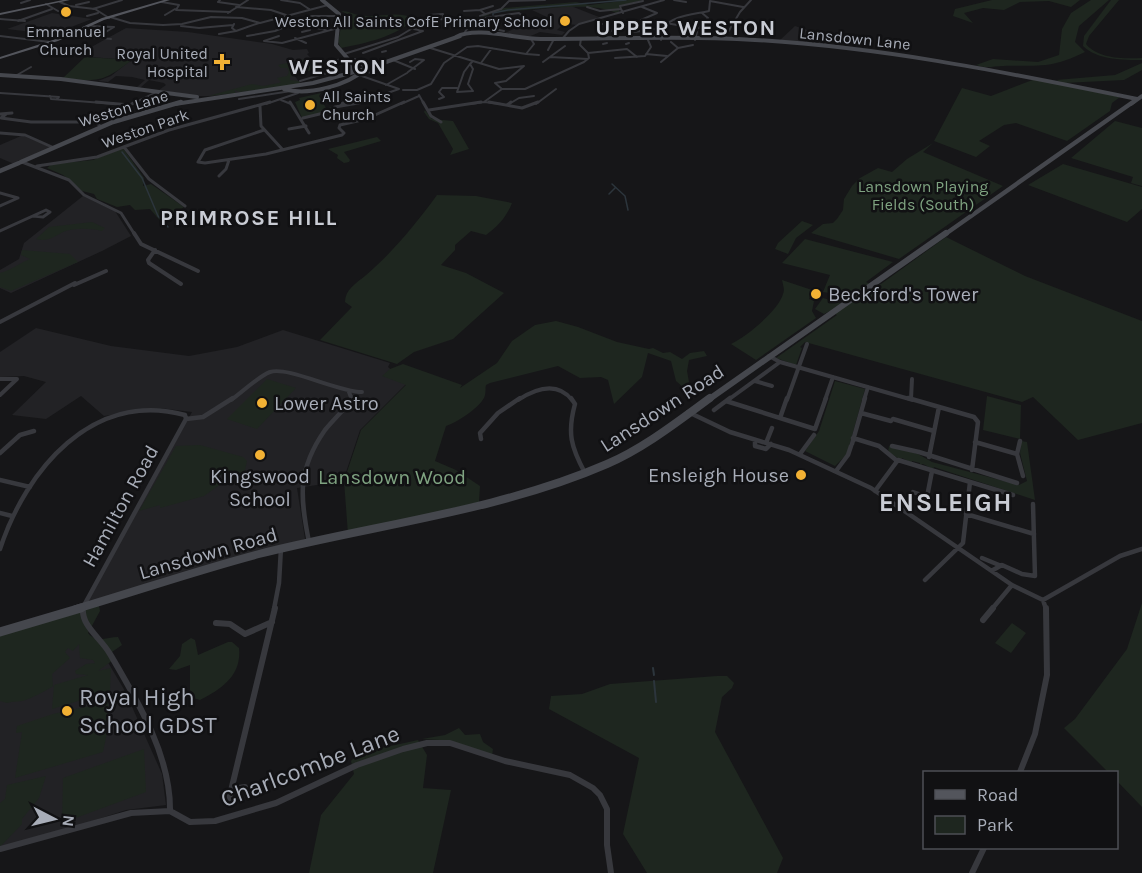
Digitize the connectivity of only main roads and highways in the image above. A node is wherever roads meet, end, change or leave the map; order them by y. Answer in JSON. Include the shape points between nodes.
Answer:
{"nodes":[{"id":1,"x":68,"y":0,"type":"edge"},
{"id":2,"x":168,"y":0,"type":"edge"},
{"id":3,"x":0,"y":16,"type":"edge"},
{"id":4,"x":0,"y":58,"type":"edge"}],
"edges":[{"from":1,"to":3,"type":"main road"},
{"from":2,"to":4,"type":"main road","via":[[109,17]]}]}
